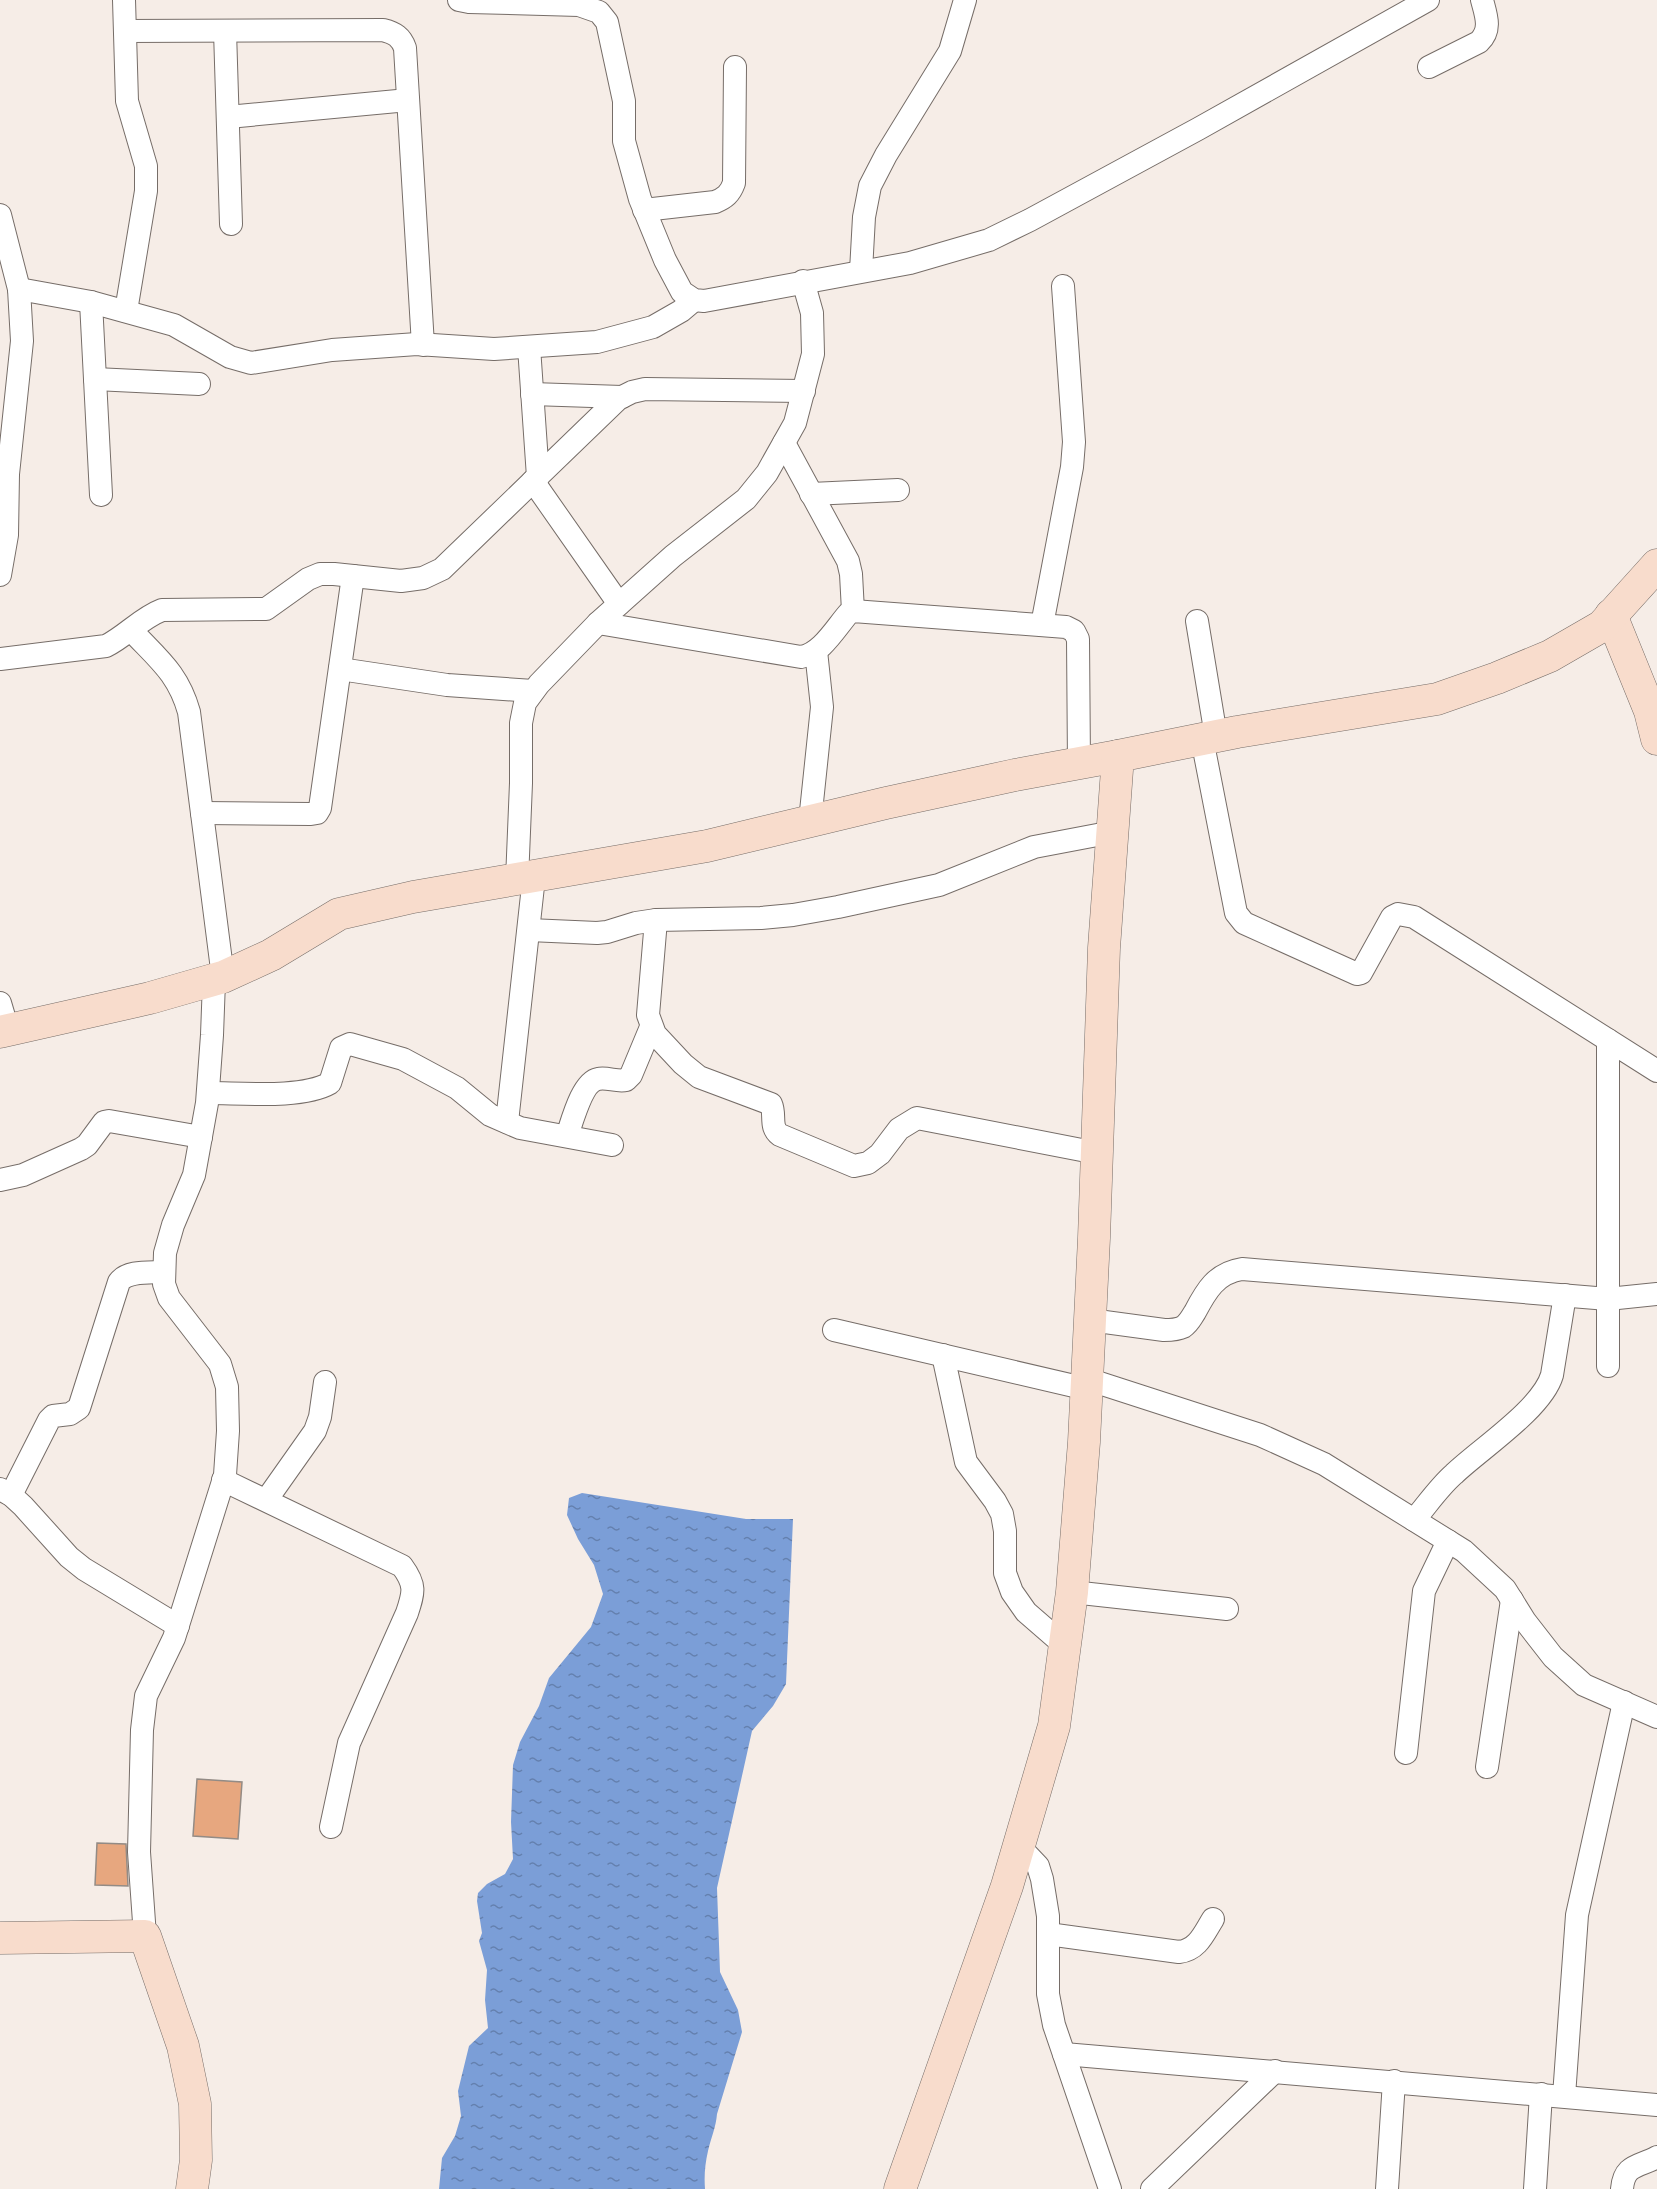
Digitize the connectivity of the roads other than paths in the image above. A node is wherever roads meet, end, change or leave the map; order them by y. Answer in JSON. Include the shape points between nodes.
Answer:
{"nodes":[{"id":1,"x":123,"y":0,"type":"edge"},
{"id":2,"x":459,"y":0,"type":"edge"},
{"id":3,"x":965,"y":0,"type":"edge"},
{"id":4,"x":1482,"y":0,"type":"edge"},
{"id":5,"x":1418,"y":3,"type":"edge"},
{"id":6,"x":124,"y":31,"type":"junction"},
{"id":7,"x":225,"y":31,"type":"junction"},
{"id":8,"x":1429,"y":66,"type":"dead end"},
{"id":9,"x":735,"y":67,"type":"dead end"},
{"id":10,"x":408,"y":100,"type":"junction"},
{"id":11,"x":228,"y":117,"type":"junction"},
{"id":12,"x":644,"y":210,"type":"junction"},
{"id":13,"x":0,"y":215,"type":"edge"},
{"id":14,"x":231,"y":224,"type":"dead end"},
{"id":15,"x":861,"y":271,"type":"junction"},
{"id":16,"x":803,"y":281,"type":"junction"},
{"id":17,"x":1063,"y":286,"type":"dead end"},
{"id":18,"x":20,"y":289,"type":"junction"},
{"id":19,"x":694,"y":300,"type":"junction"},
{"id":20,"x":91,"y":302,"type":"junction"},
{"id":21,"x":126,"y":311,"type":"junction"},
{"id":22,"x":423,"y":345,"type":"junction"},
{"id":23,"x":529,"y":347,"type":"junction"},
{"id":24,"x":95,"y":379,"type":"junction"},
{"id":25,"x":199,"y":384,"type":"dead end"},
{"id":26,"x":804,"y":391,"type":"junction"},
{"id":27,"x":532,"y":394,"type":"junction"},
{"id":28,"x":622,"y":398,"type":"junction"},
{"id":29,"x":784,"y":443,"type":"junction"},
{"id":30,"x":536,"y":479,"type":"junction"},
{"id":31,"x":898,"y":490,"type":"dead end"},
{"id":32,"x":812,"y":494,"type":"junction"},
{"id":33,"x":101,"y":495,"type":"dead end"},
{"id":34,"x":1657,"y":565,"type":"edge"},
{"id":35,"x":0,"y":576,"type":"edge"},
{"id":36,"x":353,"y":576,"type":"junction"},
{"id":37,"x":619,"y":604,"type":"junction"},
{"id":38,"x":854,"y":611,"type":"junction"},
{"id":39,"x":1611,"y":615,"type":"junction"},
{"id":40,"x":1197,"y":621,"type":"dead end"},
{"id":41,"x":598,"y":623,"type":"junction"},
{"id":42,"x":1042,"y":625,"type":"junction"},
{"id":43,"x":131,"y":630,"type":"junction"},
{"id":44,"x":816,"y":651,"type":"junction"},
{"id":45,"x":0,"y":659,"type":"edge"},
{"id":46,"x":340,"y":669,"type":"junction"},
{"id":47,"x":534,"y":692,"type":"junction"},
{"id":48,"x":1209,"y":738,"type":"junction"},
{"id":49,"x":1657,"y":739,"type":"edge"},
{"id":50,"x":1118,"y":756,"type":"junction"},
{"id":51,"x":1079,"y":764,"type":"junction"},
{"id":52,"x":202,"y":813,"type":"junction"},
{"id":53,"x":810,"y":821,"type":"junction"},
{"id":54,"x":1113,"y":832,"type":"junction"},
{"id":55,"x":525,"y":879,"type":"junction"},
{"id":56,"x":656,"y":920,"type":"junction"},
{"id":57,"x":529,"y":930,"type":"junction"},
{"id":58,"x":218,"y":979,"type":"junction"},
{"id":59,"x":3,"y":1022,"type":"edge"},
{"id":60,"x":651,"y":1027,"type":"junction"},
{"id":61,"x":1608,"y":1040,"type":"junction"},
{"id":62,"x":1657,"y":1071,"type":"edge"},
{"id":63,"x":208,"y":1093,"type":"junction"},
{"id":64,"x":507,"y":1122,"type":"junction"},
{"id":65,"x":567,"y":1136,"type":"junction"},
{"id":66,"x":201,"y":1137,"type":"junction"},
{"id":67,"x":612,"y":1145,"type":"dead end"},
{"id":68,"x":1097,"y":1153,"type":"junction"},
{"id":69,"x":0,"y":1180,"type":"edge"},
{"id":70,"x":164,"y":1272,"type":"junction"},
{"id":71,"x":1657,"y":1294,"type":"edge"},
{"id":72,"x":1565,"y":1295,"type":"junction"},
{"id":73,"x":1608,"y":1299,"type":"junction"},
{"id":74,"x":1090,"y":1320,"type":"junction"},
{"id":75,"x":834,"y":1330,"type":"dead end"},
{"id":76,"x":943,"y":1355,"type":"junction"},
{"id":77,"x":1608,"y":1366,"type":"dead end"},
{"id":78,"x":326,"y":1382,"type":"dead end"},
{"id":79,"x":1087,"y":1384,"type":"junction"},
{"id":80,"x":223,"y":1480,"type":"junction"},
{"id":81,"x":6,"y":1492,"type":"edge"},
{"id":82,"x":267,"y":1499,"type":"junction"},
{"id":83,"x":1424,"y":1508,"type":"junction"},
{"id":84,"x":1448,"y":1541,"type":"junction"},
{"id":85,"x":1072,"y":1592,"type":"junction"},
{"id":86,"x":1512,"y":1600,"type":"junction"},
{"id":87,"x":1227,"y":1609,"type":"dead end"},
{"id":88,"x":178,"y":1626,"type":"junction"},
{"id":89,"x":1064,"y":1645,"type":"junction"},
{"id":90,"x":1624,"y":1702,"type":"junction"},
{"id":91,"x":1657,"y":1717,"type":"edge"},
{"id":92,"x":1406,"y":1753,"type":"dead end"},
{"id":93,"x":1487,"y":1767,"type":"dead end"},
{"id":94,"x":331,"y":1827,"type":"dead end"},
{"id":95,"x":1019,"y":1846,"type":"junction"},
{"id":96,"x":1213,"y":1919,"type":"dead end"},
{"id":97,"x":1048,"y":1934,"type":"junction"},
{"id":98,"x":145,"y":1936,"type":"junction"},
{"id":99,"x":0,"y":1938,"type":"edge"},
{"id":100,"x":1064,"y":2054,"type":"junction"},
{"id":101,"x":1275,"y":2071,"type":"junction"},
{"id":102,"x":1394,"y":2081,"type":"junction"},
{"id":103,"x":1541,"y":2094,"type":"junction"},
{"id":104,"x":1564,"y":2096,"type":"junction"},
{"id":105,"x":1657,"y":2104,"type":"edge"},
{"id":106,"x":1657,"y":2157,"type":"edge"},
{"id":107,"x":192,"y":2189,"type":"edge"},
{"id":108,"x":900,"y":2189,"type":"edge"},
{"id":109,"x":1110,"y":2189,"type":"edge"},
{"id":110,"x":1152,"y":2189,"type":"edge"},
{"id":111,"x":1387,"y":2189,"type":"edge"},
{"id":112,"x":1535,"y":2189,"type":"edge"},
{"id":113,"x":1622,"y":2189,"type":"edge"}],
"edges":[{"from":1,"to":6,"type":"street"},
{"from":2,"to":12,"type":"street","via":[[579,5],[599,12],[607,22],[624,101],[624,141]]},
{"from":3,"to":15,"type":"street","via":[[950,51],[870,186]]},
{"from":4,"to":8,"type":"street","via":[[1487,21],[1485,37]]},
{"from":5,"to":15,"type":"street","via":[[1208,124],[989,240],[910,263]]},
{"from":6,"to":7,"type":"street"},
{"from":6,"to":21,"type":"street","via":[[128,101],[146,174]]},
{"from":7,"to":10,"type":"street","via":[[393,32],[405,48]]},
{"from":7,"to":11,"type":"street"},
{"from":9,"to":12,"type":"street","via":[[734,183],[730,192],[715,202]]},
{"from":10,"to":11,"type":"street"},
{"from":10,"to":22,"type":"street"},
{"from":11,"to":14,"type":"street"},
{"from":12,"to":19,"type":"street","via":[[682,292]]},
{"from":13,"to":18,"type":"street"},
{"from":15,"to":16,"type":"street"},
{"from":16,"to":19,"type":"street"},
{"from":16,"to":26,"type":"street","via":[[812,313],[813,354]]},
{"from":17,"to":42,"type":"street","via":[[1074,442]]},
{"from":18,"to":20,"type":"street"},
{"from":18,"to":35,"type":"street","via":[[22,341],[8,474],[7,535]]},
{"from":19,"to":23,"type":"street","via":[[653,327],[597,342]]},
{"from":20,"to":21,"type":"street"},
{"from":20,"to":24,"type":"street"},
{"from":21,"to":22,"type":"street","via":[[174,325],[230,357],[251,363],[332,350]]},
{"from":22,"to":23,"type":"street"},
{"from":23,"to":27,"type":"street"},
{"from":24,"to":25,"type":"street"},
{"from":24,"to":33,"type":"street"},
{"from":26,"to":28,"type":"street","via":[[645,389]]},
{"from":26,"to":29,"type":"street","via":[[795,423]]},
{"from":27,"to":28,"type":"street"},
{"from":27,"to":30,"type":"street"},
{"from":28,"to":30,"type":"street"},
{"from":29,"to":32,"type":"street"},
{"from":29,"to":37,"type":"street","via":[[746,499]]},
{"from":30,"to":36,"type":"street","via":[[442,569],[423,578],[401,581]]},
{"from":30,"to":37,"type":"street"},
{"from":31,"to":32,"type":"street"},
{"from":32,"to":38,"type":"street","via":[[848,561]]},
{"from":34,"to":39,"type":"main road"},
{"from":36,"to":43,"type":"street","via":[[320,574],[266,609],[162,610]]},
{"from":36,"to":46,"type":"street"},
{"from":37,"to":41,"type":"street"},
{"from":38,"to":42,"type":"street"},
{"from":38,"to":44,"type":"street"},
{"from":39,"to":48,"type":"main road","via":[[1602,626],[1550,656],[1437,699]]},
{"from":39,"to":49,"type":"main road","via":[[1650,711]]},
{"from":40,"to":48,"type":"street"},
{"from":41,"to":44,"type":"street","via":[[801,657]]},
{"from":41,"to":47,"type":"street"},
{"from":42,"to":51,"type":"street","via":[[1066,627],[1078,639]]},
{"from":43,"to":45,"type":"street","via":[[106,646]]},
{"from":43,"to":52,"type":"street","via":[[174,676],[183,693]]},
{"from":44,"to":53,"type":"street","via":[[822,707]]},
{"from":46,"to":47,"type":"street","via":[[447,685]]},
{"from":46,"to":52,"type":"street","via":[[317,813]]},
{"from":47,"to":55,"type":"street","via":[[525,703],[521,723]]},
{"from":48,"to":50,"type":"main road"},
{"from":48,"to":61,"type":"street","via":[[1236,913],[1244,923],[1357,974],[1392,916],[1414,917]]},
{"from":50,"to":51,"type":"main road"},
{"from":50,"to":54,"type":"main road"},
{"from":51,"to":53,"type":"main road"},
{"from":52,"to":58,"type":"street"},
{"from":53,"to":55,"type":"main road","via":[[707,846]]},
{"from":54,"to":56,"type":"street","via":[[1034,847],[939,885],[838,907],[761,918]]},
{"from":54,"to":68,"type":"main road","via":[[1104,948]]},
{"from":55,"to":57,"type":"street"},
{"from":55,"to":58,"type":"main road","via":[[339,914],[271,955]]},
{"from":56,"to":57,"type":"street","via":[[597,933]]},
{"from":56,"to":60,"type":"street","via":[[648,1015]]},
{"from":57,"to":64,"type":"street"},
{"from":58,"to":59,"type":"main road","via":[[150,998]]},
{"from":58,"to":63,"type":"street"},
{"from":60,"to":65,"type":"street","via":[[626,1080],[599,1079],[585,1089]]},
{"from":60,"to":68,"type":"street","via":[[699,1077],[771,1104],[773,1126],[780,1135],[854,1166],[868,1163],[880,1154],[899,1129],[917,1118]]},
{"from":61,"to":62,"type":"street"},
{"from":61,"to":73,"type":"street"},
{"from":63,"to":64,"type":"street","via":[[306,1092],[321,1088],[330,1083],[341,1048],[350,1044],[403,1059],[457,1088],[490,1115]]},
{"from":63,"to":66,"type":"street"},
{"from":64,"to":65,"type":"street"},
{"from":65,"to":67,"type":"street"},
{"from":66,"to":69,"type":"street","via":[[104,1122],[81,1149],[23,1175]]},
{"from":66,"to":70,"type":"street","via":[[194,1175],[165,1253]]},
{"from":68,"to":74,"type":"main road"},
{"from":70,"to":80,"type":"street","via":[[169,1298],[220,1364],[227,1387]]},
{"from":70,"to":81,"type":"street","via":[[130,1274],[119,1282],[79,1408],[49,1420]]},
{"from":71,"to":73,"type":"street"},
{"from":72,"to":73,"type":"street"},
{"from":72,"to":74,"type":"street","via":[[1242,1269],[1227,1273],[1205,1292],[1190,1321],[1175,1330]]},
{"from":72,"to":83,"type":"street","via":[[1552,1375],[1542,1396],[1451,1476]]},
{"from":73,"to":77,"type":"street"},
{"from":74,"to":79,"type":"main road"},
{"from":75,"to":76,"type":"street"},
{"from":76,"to":79,"type":"street"},
{"from":76,"to":89,"type":"street","via":[[966,1462],[1002,1514],[1005,1573],[1012,1592],[1026,1612]]},
{"from":78,"to":82,"type":"street","via":[[315,1431]]},
{"from":79,"to":83,"type":"street","via":[[1260,1435]]},
{"from":79,"to":85,"type":"main road"},
{"from":80,"to":82,"type":"street"},
{"from":80,"to":88,"type":"street"},
{"from":81,"to":88,"type":"street","via":[[84,1569]]},
{"from":82,"to":94,"type":"street","via":[[402,1566],[411,1578],[414,1593],[349,1743]]},
{"from":83,"to":84,"type":"street"},
{"from":84,"to":86,"type":"street","via":[[1464,1551]]},
{"from":84,"to":92,"type":"street","via":[[1424,1591]]},
{"from":85,"to":87,"type":"street"},
{"from":85,"to":89,"type":"main road"},
{"from":86,"to":90,"type":"street","via":[[1553,1657],[1584,1684]]},
{"from":86,"to":93,"type":"street"},
{"from":88,"to":98,"type":"street","via":[[146,1696],[142,1730],[139,1852]]},
{"from":89,"to":95,"type":"main road","via":[[1054,1726]]},
{"from":90,"to":91,"type":"street"},
{"from":90,"to":104,"type":"street","via":[[1577,1915]]},
{"from":95,"to":97,"type":"street","via":[[1038,1866]]},
{"from":95,"to":108,"type":"main road"},
{"from":96,"to":97,"type":"street","via":[[1196,1946],[1179,1952]]},
{"from":97,"to":100,"type":"street","via":[[1048,1994]]},
{"from":98,"to":99,"type":"main road"},
{"from":98,"to":107,"type":"main road","via":[[183,2046],[195,2104]]},
{"from":100,"to":101,"type":"street"},
{"from":100,"to":109,"type":"street"},
{"from":101,"to":102,"type":"street"},
{"from":101,"to":110,"type":"street"},
{"from":102,"to":103,"type":"street"},
{"from":102,"to":111,"type":"street"},
{"from":103,"to":104,"type":"street"},
{"from":103,"to":112,"type":"street"},
{"from":104,"to":105,"type":"street"},
{"from":106,"to":113,"type":"street","via":[[1627,2171]]}]}
